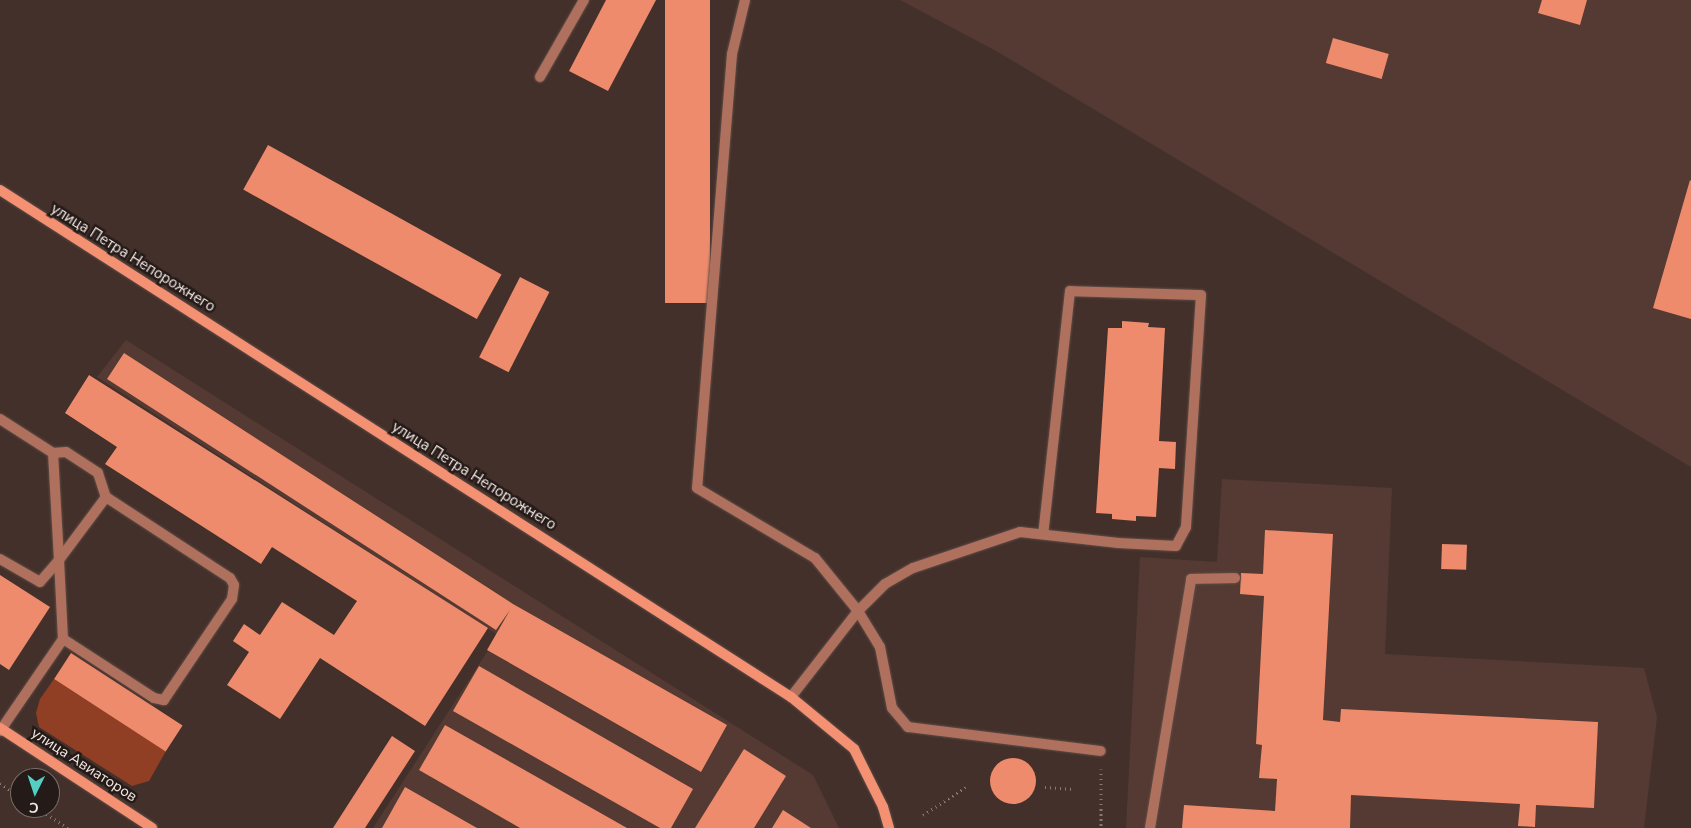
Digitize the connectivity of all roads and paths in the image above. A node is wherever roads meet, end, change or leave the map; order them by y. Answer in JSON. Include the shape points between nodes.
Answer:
{"nodes":[{"id":1,"x":584,"y":0,"type":"edge"},
{"id":2,"x":744,"y":0,"type":"edge"},
{"id":3,"x":540,"y":77,"type":"dead end"},
{"id":4,"x":0,"y":190,"type":"edge"},
{"id":5,"x":0,"y":419,"type":"edge"},
{"id":6,"x":53,"y":453,"type":"junction"},
{"id":7,"x":106,"y":497,"type":"junction"},
{"id":8,"x":1043,"y":534,"type":"junction"},
{"id":9,"x":0,"y":560,"type":"edge"},
{"id":10,"x":59,"y":560,"type":"junction"},
{"id":11,"x":1235,"y":578,"type":"dead end"},
{"id":12,"x":858,"y":611,"type":"junction"},
{"id":13,"x":63,"y":639,"type":"junction"},
{"id":14,"x":791,"y":696,"type":"junction"},
{"id":15,"x":0,"y":729,"type":"edge"},
{"id":16,"x":1101,"y":751,"type":"joint"},
{"id":17,"x":966,"y":787,"type":"dead end"},
{"id":18,"x":1045,"y":787,"type":"dead end"},
{"id":19,"x":1073,"y":789,"type":"dead end"},
{"id":20,"x":923,"y":815,"type":"dead end"},
{"id":21,"x":53,"y":818,"type":"edge"},
{"id":22,"x":68,"y":828,"type":"edge"},
{"id":23,"x":152,"y":828,"type":"edge"},
{"id":24,"x":889,"y":828,"type":"edge"},
{"id":25,"x":1101,"y":828,"type":"edge"},
{"id":26,"x":1150,"y":828,"type":"edge"}],
"edges":[{"from":1,"to":3,"type":"lane"},
{"from":2,"to":12,"type":"lane","via":[[732,54],[697,488],[815,558]]},
{"from":4,"to":14,"type":"street","name":"улица Петра Непорожнего"},
{"from":5,"to":6,"type":"lane"},
{"from":6,"to":7,"type":"lane","via":[[66,452],[98,473]]},
{"from":6,"to":10,"type":"lane"},
{"from":7,"to":10,"type":"lane"},
{"from":7,"to":13,"type":"lane","via":[[230,578],[235,592],[164,700],[154,698]]},
{"from":8,"to":8,"type":"lane","via":[[1176,546],[1186,527],[1201,295],[1070,291]]},
{"from":8,"to":12,"type":"lane","via":[[1020,532],[913,568],[885,584]]},
{"from":9,"to":10,"type":"lane","via":[[40,582]]},
{"from":10,"to":13,"type":"lane"},
{"from":11,"to":26,"type":"lane","via":[[1191,579]]},
{"from":12,"to":14,"type":"lane"},
{"from":12,"to":16,"type":"lane","via":[[880,647],[892,708],[908,727]]},
{"from":13,"to":15,"type":"lane"},
{"from":14,"to":24,"type":"street","name":"улица Петра Непорожнего","via":[[854,749],[883,807]]},
{"from":15,"to":23,"type":"street","name":"улица Авиаторов"},
{"from":16,"to":25,"type":"path"},
{"from":17,"to":20,"type":"path"},
{"from":18,"to":19,"type":"path"},
{"from":21,"to":22,"type":"path"}]}
